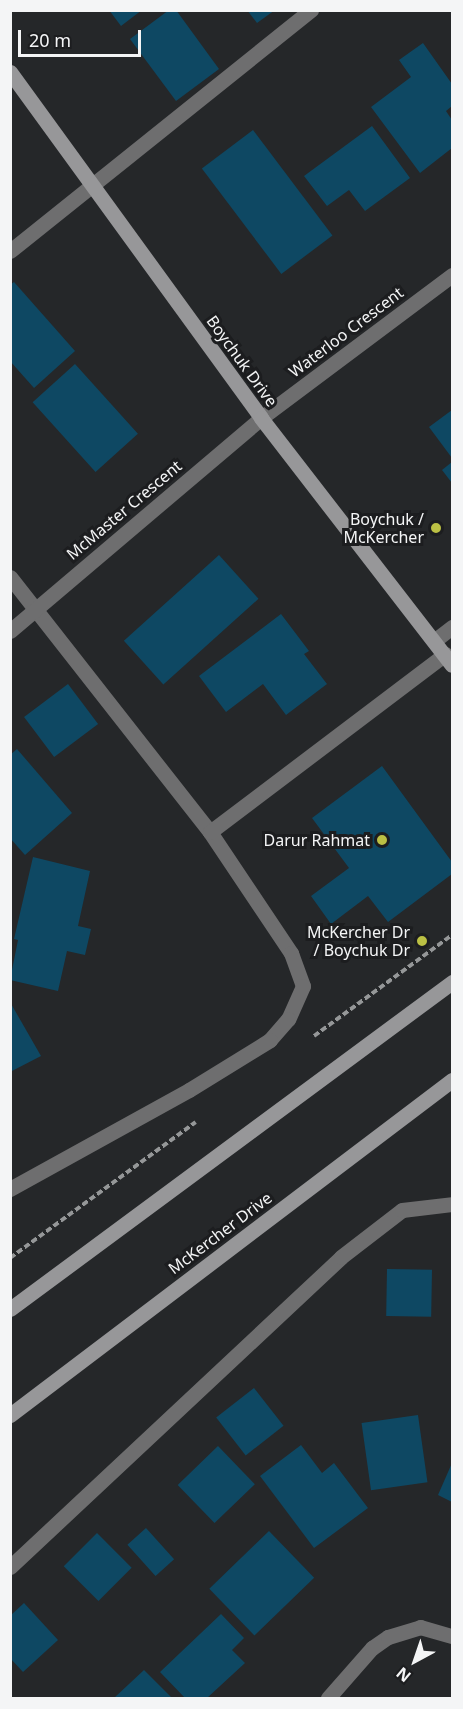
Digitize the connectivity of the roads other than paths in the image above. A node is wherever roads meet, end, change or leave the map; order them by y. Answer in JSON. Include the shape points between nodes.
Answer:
{"nodes":[{"id":1,"x":311,"y":10,"type":"edge"},
{"id":2,"x":10,"y":72,"type":"edge"},
{"id":3,"x":92,"y":184,"type":"junction"},
{"id":4,"x":10,"y":251,"type":"edge"},
{"id":5,"x":453,"y":275,"type":"edge"},
{"id":6,"x":261,"y":418,"type":"junction"},
{"id":7,"x":10,"y":577,"type":"edge"},
{"id":8,"x":35,"y":609,"type":"junction"},
{"id":9,"x":453,"y":627,"type":"edge"},
{"id":10,"x":10,"y":631,"type":"edge"},
{"id":11,"x":434,"y":641,"type":"junction"},
{"id":12,"x":449,"y":660,"type":"edge"},
{"id":13,"x":210,"y":832,"type":"junction"},
{"id":14,"x":453,"y":982,"type":"edge"},
{"id":15,"x":453,"y":1080,"type":"edge"},
{"id":16,"x":10,"y":1189,"type":"edge"},
{"id":17,"x":453,"y":1204,"type":"edge"},
{"id":18,"x":10,"y":1309,"type":"edge"},
{"id":19,"x":10,"y":1415,"type":"edge"},
{"id":20,"x":10,"y":1567,"type":"edge"},
{"id":21,"x":453,"y":1636,"type":"edge"},
{"id":22,"x":328,"y":1698,"type":"edge"}],
"edges":[{"from":1,"to":3,"type":"street"},
{"from":2,"to":3,"type":"main road","name":"Boychuk Drive"},
{"from":3,"to":4,"type":"street"},
{"from":3,"to":6,"type":"main road","name":"Boychuk Drive"},
{"from":5,"to":6,"type":"street","name":"Waterloo Crescent"},
{"from":6,"to":8,"type":"street","name":"McMaster Crescent"},
{"from":6,"to":11,"type":"main road","name":"Boychuk Drive"},
{"from":7,"to":8,"type":"street"},
{"from":8,"to":10,"type":"street","name":"McMaster Crescent"},
{"from":8,"to":13,"type":"street"},
{"from":9,"to":11,"type":"street"},
{"from":11,"to":12,"type":"main road","name":"Boychuk Drive"},
{"from":12,"to":13,"type":"street"},
{"from":13,"to":16,"type":"street","via":[[291,953],[303,986],[288,1019],[270,1040],[189,1090]]},
{"from":14,"to":18,"type":"main road"},
{"from":15,"to":19,"type":"main road","name":"McKercher Drive"},
{"from":17,"to":20,"type":"street","via":[[402,1210],[341,1257]]},
{"from":21,"to":22,"type":"street","via":[[420,1627],[388,1637],[372,1648]]}]}
